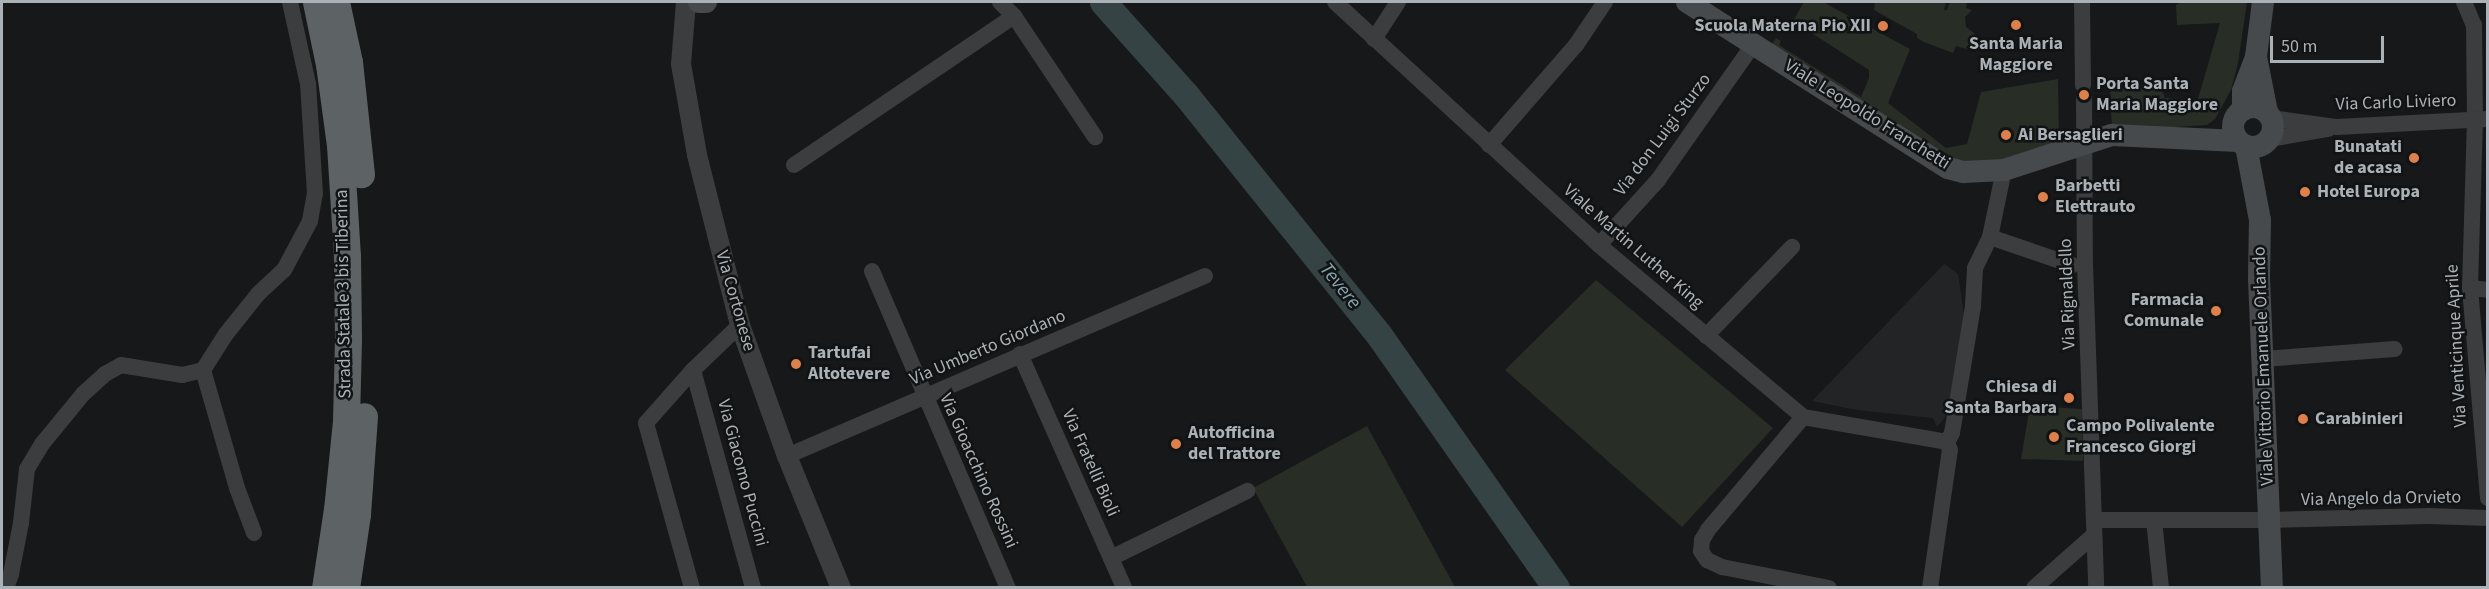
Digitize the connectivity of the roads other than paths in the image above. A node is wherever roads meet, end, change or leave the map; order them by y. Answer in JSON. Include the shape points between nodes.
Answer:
{"nodes":[{"id":1,"x":290,"y":2,"type":"edge"},
{"id":2,"x":316,"y":2,"type":"edge"},
{"id":3,"x":336,"y":2,"type":"edge"},
{"id":4,"x":686,"y":2,"type":"edge"},
{"id":5,"x":699,"y":2,"type":"edge"},
{"id":6,"x":706,"y":2,"type":"edge"},
{"id":7,"x":1000,"y":2,"type":"edge"},
{"id":8,"x":1335,"y":2,"type":"edge"},
{"id":9,"x":1398,"y":2,"type":"edge"},
{"id":10,"x":1605,"y":2,"type":"edge"},
{"id":11,"x":1687,"y":2,"type":"edge"},
{"id":12,"x":2082,"y":2,"type":"edge"},
{"id":13,"x":2263,"y":2,"type":"edge"},
{"id":14,"x":2464,"y":2,"type":"edge"},
{"id":15,"x":1014,"y":16,"type":"junction"},
{"id":16,"x":1374,"y":39,"type":"junction"},
{"id":17,"x":1754,"y":45,"type":"junction"},
{"id":18,"x":2481,"y":119,"type":"edge"},
{"id":19,"x":2254,"y":129,"type":"junction"},
{"id":20,"x":1095,"y":137,"type":"dead end"},
{"id":21,"x":2086,"y":143,"type":"junction"},
{"id":22,"x":1489,"y":145,"type":"junction"},
{"id":23,"x":794,"y":165,"type":"dead end"},
{"id":24,"x":2004,"y":170,"type":"junction"},
{"id":25,"x":1990,"y":237,"type":"junction"},
{"id":26,"x":1599,"y":245,"type":"junction"},
{"id":27,"x":1792,"y":247,"type":"dead end"},
{"id":28,"x":2072,"y":265,"type":"dead end"},
{"id":29,"x":872,"y":271,"type":"dead end"},
{"id":30,"x":1204,"y":276,"type":"dead end"},
{"id":31,"x":2479,"y":289,"type":"edge"},
{"id":32,"x":740,"y":326,"type":"junction"},
{"id":33,"x":1706,"y":336,"type":"junction"},
{"id":34,"x":2395,"y":349,"type":"dead end"},
{"id":35,"x":1020,"y":354,"type":"junction"},
{"id":36,"x":2264,"y":358,"type":"junction"},
{"id":37,"x":203,"y":370,"type":"junction"},
{"id":38,"x":693,"y":370,"type":"junction"},
{"id":39,"x":924,"y":396,"type":"junction"},
{"id":40,"x":1803,"y":417,"type":"junction"},
{"id":41,"x":1947,"y":442,"type":"junction"},
{"id":42,"x":787,"y":456,"type":"junction"},
{"id":43,"x":1247,"y":490,"type":"dead end"},
{"id":44,"x":2487,"y":498,"type":"edge"},
{"id":45,"x":2487,"y":518,"type":"edge"},
{"id":46,"x":2154,"y":520,"type":"junction"},
{"id":47,"x":2270,"y":520,"type":"junction"},
{"id":48,"x":2094,"y":527,"type":"junction"},
{"id":49,"x":254,"y":533,"type":"dead end"},
{"id":50,"x":1111,"y":558,"type":"junction"},
{"id":51,"x":6,"y":588,"type":"edge"},
{"id":52,"x":325,"y":588,"type":"edge"},
{"id":53,"x":346,"y":588,"type":"edge"},
{"id":54,"x":692,"y":588,"type":"edge"},
{"id":55,"x":753,"y":588,"type":"edge"},
{"id":56,"x":841,"y":588,"type":"edge"},
{"id":57,"x":1008,"y":588,"type":"edge"},
{"id":58,"x":1124,"y":588,"type":"edge"},
{"id":59,"x":1828,"y":588,"type":"edge"},
{"id":60,"x":1930,"y":588,"type":"edge"},
{"id":61,"x":2034,"y":588,"type":"edge"},
{"id":62,"x":2096,"y":588,"type":"edge"},
{"id":63,"x":2161,"y":588,"type":"edge"},
{"id":64,"x":2272,"y":588,"type":"edge"}],
"edges":[{"from":1,"to":37,"type":"street","via":[[308,84],[315,194],[309,221],[284,270],[258,294]]},
{"from":2,"to":52,"type":"highway","name":"Strada Statale 3 bis Tiberina","via":[[340,145],[347,268],[346,421]]},
{"from":3,"to":53,"type":"highway","name":"Strada Statale 3 bis Tiberina","via":[[349,62],[359,144],[366,256],[364,424]]},
{"from":4,"to":32,"type":"street","name":"Via Cortonese","via":[[681,64],[697,155]]},
{"from":5,"to":6,"type":"main road"},
{"from":7,"to":15,"type":"street"},
{"from":8,"to":16,"type":"street","name":"Viale Martin Luther King"},
{"from":9,"to":16,"type":"street"},
{"from":10,"to":22,"type":"street","via":[[1576,45]]},
{"from":11,"to":17,"type":"main road","name":"Viale Leopoldo Franchetti"},
{"from":12,"to":21,"type":"street","name":"Via Rignaldello"},
{"from":13,"to":19,"type":"main road","name":"Viale Vittorio Emanuele Orlando","via":[[2256,57]]},
{"from":14,"to":18,"type":"street","name":"Via Venticinque Aprile","via":[[2474,25]]},
{"from":15,"to":20,"type":"street"},
{"from":15,"to":23,"type":"street"},
{"from":16,"to":22,"type":"street","name":"Viale Martin Luther King"},
{"from":17,"to":24,"type":"main road","name":"Viale Leopoldo Franchetti","via":[[1948,168],[1963,172]]},
{"from":17,"to":26,"type":"street","name":"Via don Luigi Sturzo","via":[[1658,180]]},
{"from":18,"to":19,"type":"street","name":"Via Carlo Liviero"},
{"from":18,"to":31,"type":"street","name":"Via Venticinque Aprile"},
{"from":19,"to":21,"type":"main road","name":"Viale Leopoldo Franchetti","via":[[2180,137],[2112,135]]},
{"from":19,"to":36,"type":"main road","name":"Viale Vittorio Emanuele Orlando"},
{"from":21,"to":24,"type":"main road","name":"Viale Leopoldo Franchetti"},
{"from":21,"to":48,"type":"street","name":"Via Rignaldello","via":[[2085,265]]},
{"from":22,"to":26,"type":"street","name":"Viale Martin Luther King"},
{"from":24,"to":25,"type":"street"},
{"from":25,"to":28,"type":"street"},
{"from":25,"to":41,"type":"street","via":[[1975,268],[1973,306],[1952,433]]},
{"from":26,"to":33,"type":"street","name":"Viale Martin Luther King"},
{"from":27,"to":33,"type":"street"},
{"from":29,"to":39,"type":"street","name":"Via Gioacchino Rossini"},
{"from":30,"to":35,"type":"street","name":"Via Umberto Giordano"},
{"from":31,"to":44,"type":"street","name":"Via Venticinque Aprile"},
{"from":32,"to":38,"type":"street"},
{"from":32,"to":42,"type":"street","name":"Via Cortonese"},
{"from":33,"to":40,"type":"street","name":"Viale Martin Luther King"},
{"from":34,"to":36,"type":"street"},
{"from":35,"to":39,"type":"street","name":"Via Umberto Giordano"},
{"from":35,"to":50,"type":"street","name":"Via Fratelli Bioli"},
{"from":36,"to":47,"type":"main road","name":"Viale Vittorio Emanuele Orlando"},
{"from":37,"to":49,"type":"street"},
{"from":37,"to":51,"type":"street","via":[[182,375],[121,365],[82,394],[27,469],[19,533]]},
{"from":38,"to":54,"type":"street","via":[[646,423]]},
{"from":38,"to":55,"type":"street","name":"Via Giacomo Puccini"},
{"from":39,"to":42,"type":"street","name":"Via Umberto Giordano"},
{"from":39,"to":57,"type":"street","name":"Via Gioacchino Rossini"},
{"from":40,"to":41,"type":"street"},
{"from":40,"to":59,"type":"street","via":[[1708,530],[1701,551],[1707,560],[1722,567]]},
{"from":41,"to":60,"type":"street","via":[[1950,450]]},
{"from":42,"to":56,"type":"street","name":"Via Cortonese"},
{"from":43,"to":50,"type":"street"},
{"from":45,"to":47,"type":"street","name":"Via Angelo da Orvieto"},
{"from":46,"to":47,"type":"street","name":"Via Angelo da Orvieto"},
{"from":46,"to":48,"type":"street","name":"Via Angelo da Orvieto"},
{"from":46,"to":63,"type":"street"},
{"from":47,"to":64,"type":"main road","name":"Viale Vittorio Emanuele Orlando"},
{"from":48,"to":61,"type":"street"},
{"from":48,"to":62,"type":"street","name":"Via Rignaldello"},
{"from":50,"to":58,"type":"street","name":"Via Fratelli Bioli"}]}
